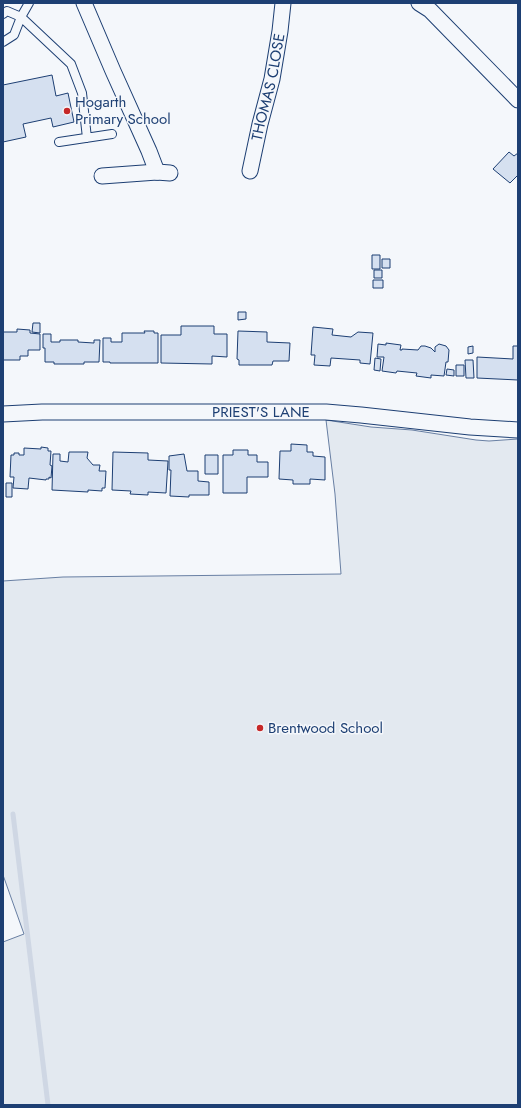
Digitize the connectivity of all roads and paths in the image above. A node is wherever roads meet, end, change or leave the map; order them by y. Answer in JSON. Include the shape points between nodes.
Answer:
{"nodes":[{"id":1,"x":29,"y":3,"type":"edge"},
{"id":2,"x":84,"y":3,"type":"edge"},
{"id":3,"x":283,"y":3,"type":"edge"},
{"id":4,"x":419,"y":3,"type":"edge"},
{"id":5,"x":3,"y":14,"type":"edge"},
{"id":6,"x":21,"y":16,"type":"junction"},
{"id":7,"x":3,"y":42,"type":"edge"},
{"id":8,"x":518,"y":100,"type":"edge"},
{"id":9,"x":112,"y":134,"type":"dead end"},
{"id":10,"x":87,"y":138,"type":"junction"},
{"id":11,"x":59,"y":142,"type":"dead end"},
{"id":12,"x":250,"y":171,"type":"dead end"},
{"id":13,"x":102,"y":176,"type":"dead end"},
{"id":14,"x":3,"y":414,"type":"edge"},
{"id":15,"x":518,"y":430,"type":"edge"}],
"edges":[{"from":1,"to":6,"type":"lane"},
{"from":2,"to":13,"type":"street","via":[[149,151],[163,173]]},
{"from":3,"to":12,"type":"street","name":"THOMAS CLOSE","via":[[272,79]]},
{"from":4,"to":8,"type":"street","via":[[430,10]]},
{"from":5,"to":6,"type":"lane","via":[[7,11]]},
{"from":6,"to":7,"type":"lane","via":[[14,36]]},
{"from":6,"to":10,"type":"lane","via":[[71,64],[82,93]]},
{"from":9,"to":10,"type":"lane"},
{"from":10,"to":11,"type":"lane"},
{"from":14,"to":15,"type":"street","name":"PRIEST'S LANE","via":[[320,412]]}]}
